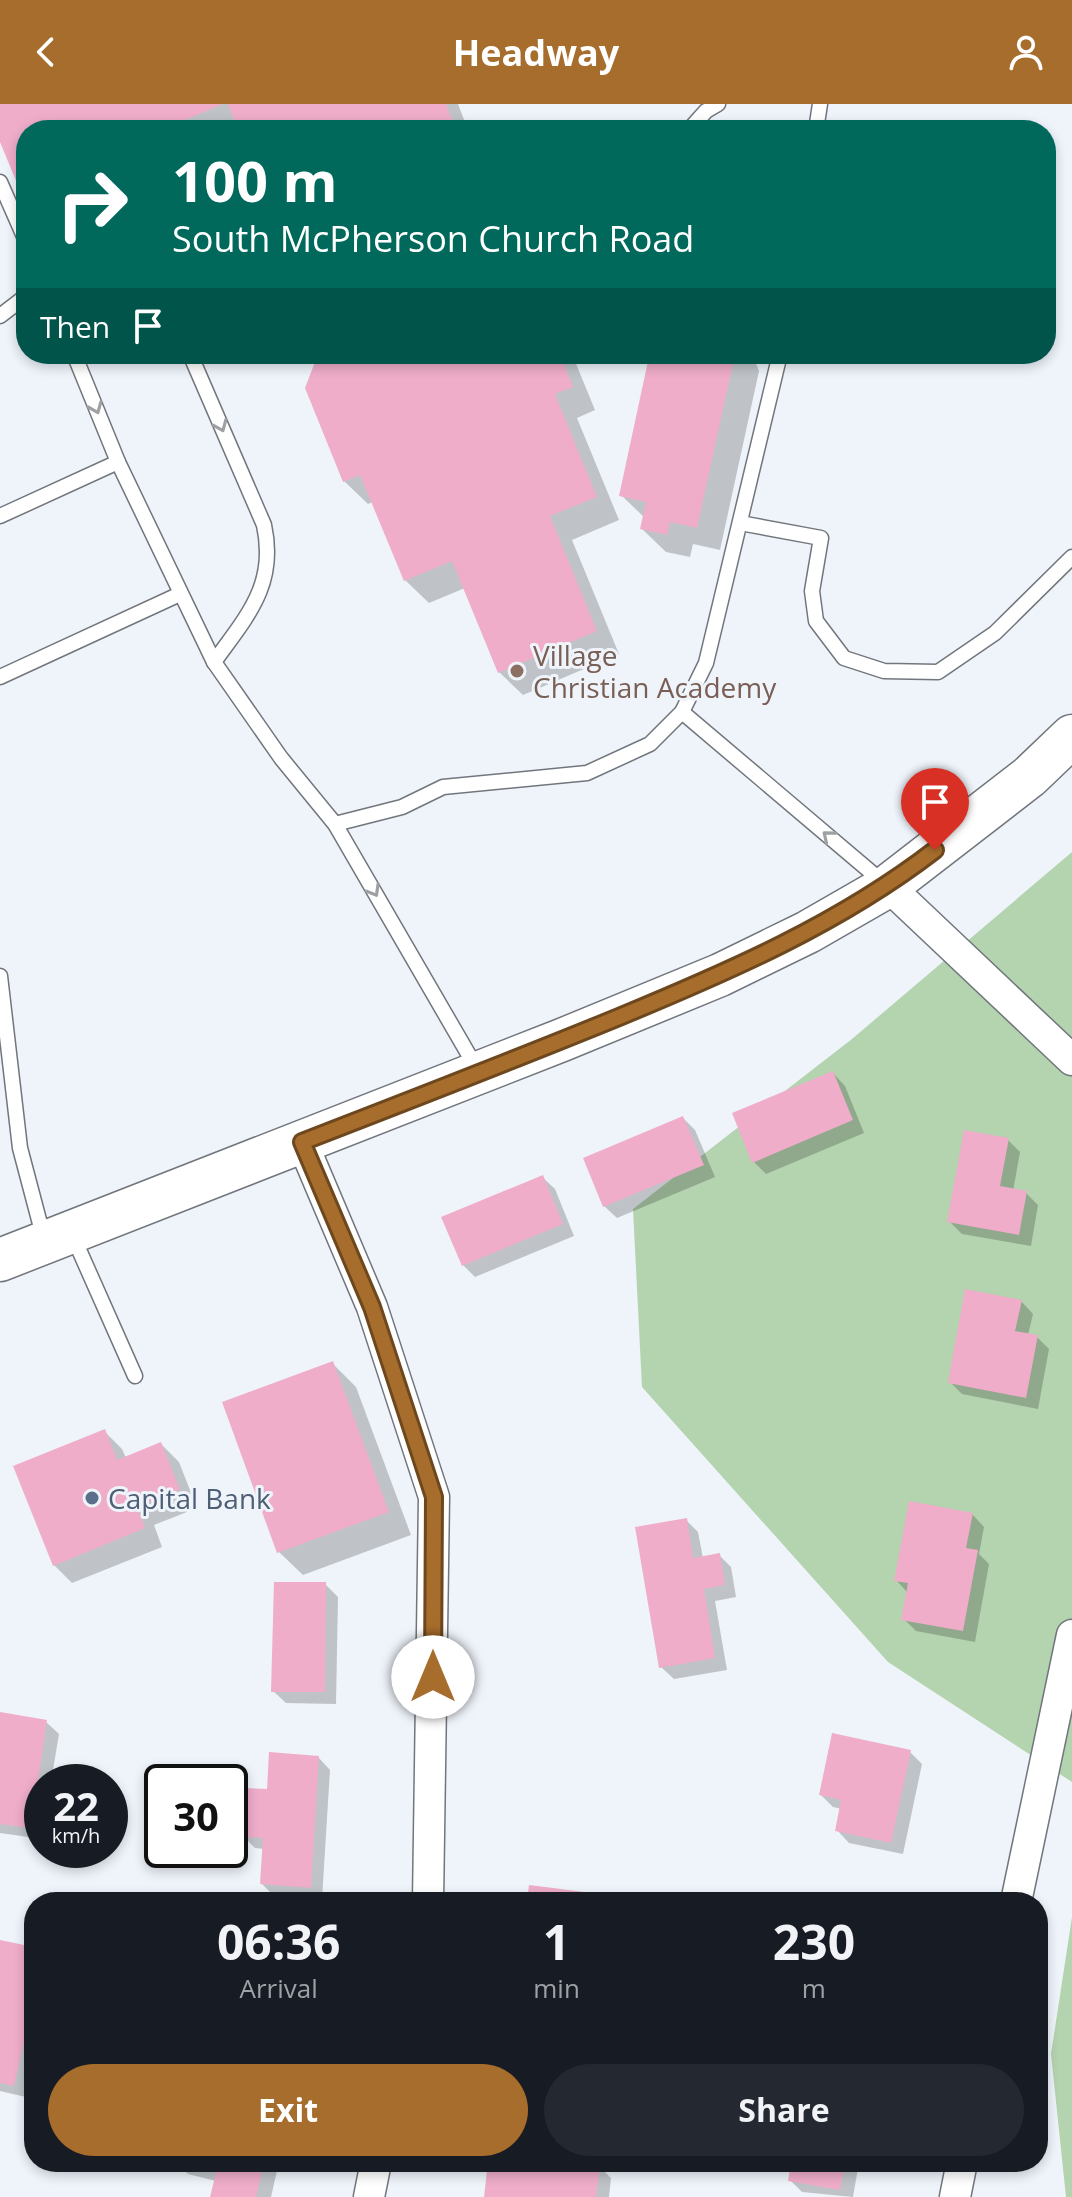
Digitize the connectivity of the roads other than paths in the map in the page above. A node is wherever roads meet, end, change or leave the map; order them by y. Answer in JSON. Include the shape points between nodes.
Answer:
{"nodes":[{"id":1,"x":718,"y":104,"type":"edge"},
{"id":2,"x":698,"y":120,"type":"edge"},
{"id":3,"x":2,"y":191,"type":"edge"},
{"id":4,"x":16,"y":220,"type":"edge"},
{"id":5,"x":16,"y":304,"type":"edge"},
{"id":6,"x":0,"y":316,"type":"edge"},
{"id":7,"x":78,"y":364,"type":"edge"},
{"id":8,"x":194,"y":364,"type":"edge"},
{"id":9,"x":778,"y":364,"type":"edge"},
{"id":10,"x":118,"y":462,"type":"junction"},
{"id":11,"x":0,"y":516,"type":"edge"},
{"id":12,"x":740,"y":523,"type":"junction"},
{"id":13,"x":1072,"y":557,"type":"edge"},
{"id":14,"x":180,"y":594,"type":"junction"},
{"id":15,"x":214,"y":662,"type":"junction"},
{"id":16,"x":0,"y":677,"type":"edge"},
{"id":17,"x":682,"y":712,"type":"junction"},
{"id":18,"x":1072,"y":736,"type":"edge"},
{"id":19,"x":335,"y":824,"type":"junction"},
{"id":20,"x":888,"y":886,"type":"junction"},
{"id":21,"x":0,"y":976,"type":"edge"},
{"id":22,"x":1072,"y":1060,"type":"edge"},
{"id":23,"x":479,"y":1073,"type":"junction"},
{"id":24,"x":302,"y":1142,"type":"junction"},
{"id":25,"x":58,"y":1237,"type":"junction"},
{"id":26,"x":0,"y":1260,"type":"edge"},
{"id":27,"x":135,"y":1376,"type":"dead end"},
{"id":28,"x":1072,"y":1635,"type":"edge"},
{"id":29,"x":428,"y":1892,"type":"edge"},
{"id":30,"x":1018,"y":1892,"type":"edge"},
{"id":31,"x":374,"y":2172,"type":"edge"},
{"id":32,"x":960,"y":2172,"type":"edge"},
{"id":33,"x":369,"y":2197,"type":"edge"},
{"id":34,"x":955,"y":2197,"type":"edge"}],
"edges":[{"from":1,"to":2,"type":"lane"},
{"from":3,"to":4,"type":"lane"},
{"from":5,"to":6,"type":"lane"},
{"from":7,"to":10,"type":"lane","one_way":true},
{"from":8,"to":15,"type":"lane","one_way":true,"via":[[264,525],[269,550],[258,598]]},
{"from":9,"to":12,"type":"lane"},
{"from":10,"to":11,"type":"lane"},
{"from":10,"to":14,"type":"lane"},
{"from":12,"to":13,"type":"lane","via":[[821,538],[812,591],[816,621],[844,658],[884,671],[938,672],[995,633]]},
{"from":12,"to":17,"type":"lane","via":[[706,663]]},
{"from":14,"to":15,"type":"lane"},
{"from":14,"to":16,"type":"lane"},
{"from":15,"to":19,"type":"lane"},
{"from":17,"to":19,"type":"lane","via":[[650,744],[587,773],[443,787],[402,807]]},
{"from":20,"to":17,"type":"lane","one_way":true},
{"from":18,"to":20,"type":"main road","via":[[1029,777]]},
{"from":19,"to":23,"type":"lane","one_way":true},
{"from":20,"to":22,"type":"street"},
{"from":20,"to":23,"type":"main road","via":[[720,975]]},
{"from":21,"to":25,"type":"lane","via":[[20,1148]]},
{"from":23,"to":24,"type":"main road"},
{"from":24,"to":25,"type":"main road"},
{"from":24,"to":29,"type":"street","via":[[372,1307],[434,1497]]},
{"from":25,"to":26,"type":"main road"},
{"from":25,"to":27,"type":"lane"},
{"from":28,"to":30,"type":"street"},
{"from":31,"to":33,"type":"street"},
{"from":32,"to":34,"type":"street"}]}
